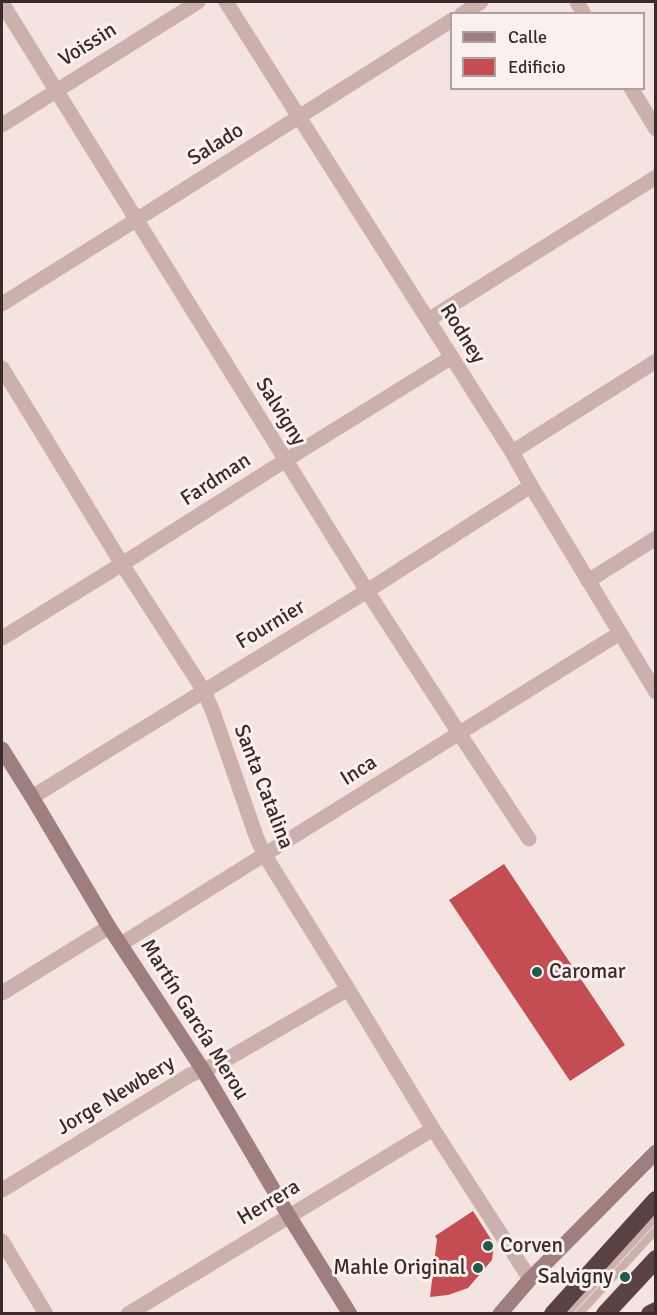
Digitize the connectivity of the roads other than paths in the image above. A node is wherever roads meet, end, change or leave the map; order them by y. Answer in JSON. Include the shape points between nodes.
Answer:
{"nodes":[{"id":1,"x":198,"y":2,"type":"edge"},
{"id":2,"x":226,"y":2,"type":"edge"},
{"id":3,"x":481,"y":2,"type":"edge"},
{"id":4,"x":2,"y":3,"type":"edge"},
{"id":5,"x":465,"y":12,"type":"edge"},
{"id":6,"x":450,"y":21,"type":"edge"},
{"id":7,"x":56,"y":90,"type":"junction"},
{"id":8,"x":632,"y":90,"type":"edge"},
{"id":9,"x":300,"y":116,"type":"junction"},
{"id":10,"x":2,"y":125,"type":"edge"},
{"id":11,"x":656,"y":129,"type":"edge"},
{"id":12,"x":656,"y":177,"type":"edge"},
{"id":13,"x":136,"y":220,"type":"junction"},
{"id":14,"x":2,"y":303,"type":"edge"},
{"id":15,"x":428,"y":320,"type":"junction"},
{"id":16,"x":452,"y":357,"type":"junction"},
{"id":17,"x":656,"y":361,"type":"edge"},
{"id":18,"x":2,"y":368,"type":"edge"},
{"id":19,"x":512,"y":452,"type":"junction"},
{"id":20,"x":286,"y":460,"type":"junction"},
{"id":21,"x":531,"y":486,"type":"junction"},
{"id":22,"x":656,"y":538,"type":"edge"},
{"id":23,"x":122,"y":564,"type":"junction"},
{"id":24,"x":588,"y":581,"type":"junction"},
{"id":25,"x":368,"y":591,"type":"junction"},
{"id":26,"x":620,"y":633,"type":"junction"},
{"id":27,"x":2,"y":638,"type":"edge"},
{"id":28,"x":204,"y":691,"type":"junction"},
{"id":29,"x":656,"y":692,"type":"edge"},
{"id":30,"x":459,"y":733,"type":"junction"},
{"id":31,"x":4,"y":758,"type":"edge"},
{"id":32,"x":32,"y":797,"type":"junction"},
{"id":33,"x":529,"y":839,"type":"dead end"},
{"id":34,"x":264,"y":854,"type":"junction"},
{"id":35,"x":108,"y":927,"type":"junction"},
{"id":36,"x":121,"y":944,"type":"junction"},
{"id":37,"x":348,"y":989,"type":"junction"},
{"id":38,"x":2,"y":993,"type":"edge"},
{"id":39,"x":203,"y":1070,"type":"junction"},
{"id":40,"x":432,"y":1129,"type":"junction"},
{"id":41,"x":656,"y":1152,"type":"edge"},
{"id":42,"x":2,"y":1190,"type":"edge"},
{"id":43,"x":656,"y":1200,"type":"edge"},
{"id":44,"x":289,"y":1216,"type":"junction"},
{"id":45,"x":656,"y":1217,"type":"edge"},
{"id":46,"x":656,"y":1230,"type":"edge"},
{"id":47,"x":2,"y":1241,"type":"edge"},
{"id":48,"x":656,"y":1258,"type":"edge"},
{"id":49,"x":530,"y":1279,"type":"junction"},
{"id":50,"x":46,"y":1314,"type":"edge"},
{"id":51,"x":128,"y":1314,"type":"edge"},
{"id":52,"x":350,"y":1314,"type":"edge"},
{"id":53,"x":500,"y":1314,"type":"edge"},
{"id":54,"x":553,"y":1314,"type":"edge"},
{"id":55,"x":567,"y":1314,"type":"edge"},
{"id":56,"x":579,"y":1314,"type":"edge"},
{"id":57,"x":605,"y":1314,"type":"edge"}],
"edges":[{"from":1,"to":7,"type":"street","name":"Voissin"},
{"from":2,"to":9,"type":"street","name":"Rodney"},
{"from":3,"to":5,"type":"street"},
{"from":4,"to":7,"type":"street","name":"Salvigny"},
{"from":6,"to":9,"type":"street","name":"Salado"},
{"from":7,"to":10,"type":"street","name":"Voissin"},
{"from":7,"to":13,"type":"street","name":"Salvigny"},
{"from":8,"to":11,"type":"street"},
{"from":9,"to":13,"type":"street","name":"Salado"},
{"from":9,"to":15,"type":"street","name":"Rodney"},
{"from":12,"to":15,"type":"street"},
{"from":13,"to":14,"type":"street","name":"Salado"},
{"from":13,"to":20,"type":"street","name":"Salvigny"},
{"from":15,"to":16,"type":"street","name":"Rodney"},
{"from":16,"to":19,"type":"street","name":"Rodney"},
{"from":16,"to":20,"type":"street","name":"Fardman"},
{"from":17,"to":19,"type":"street"},
{"from":18,"to":23,"type":"street","name":"Santa Catalina"},
{"from":19,"to":21,"type":"street","name":"Rodney"},
{"from":20,"to":23,"type":"street","name":"Fardman"},
{"from":20,"to":25,"type":"street","name":"Salvigny"},
{"from":21,"to":24,"type":"street","name":"Rodney"},
{"from":21,"to":25,"type":"street","name":"Fournier"},
{"from":22,"to":24,"type":"street"},
{"from":23,"to":27,"type":"street","name":"Fardman"},
{"from":23,"to":28,"type":"street","name":"Santa Catalina"},
{"from":24,"to":26,"type":"street","name":"Rodney"},
{"from":25,"to":28,"type":"street","name":"Fournier"},
{"from":25,"to":30,"type":"street","name":"Salvigny"},
{"from":26,"to":29,"type":"street","name":"Rodney"},
{"from":26,"to":30,"type":"street","name":"Inca"},
{"from":28,"to":32,"type":"street","name":"Fournier"},
{"from":28,"to":34,"type":"street","name":"Santa Catalina"},
{"from":30,"to":33,"type":"street","name":"Salvigny"},
{"from":30,"to":34,"type":"street","name":"Inca"},
{"from":31,"to":32,"type":"street","name":"Martín García Merou"},
{"from":32,"to":35,"type":"street","name":"Martín García Merou"},
{"from":34,"to":36,"type":"street","name":"Inca"},
{"from":34,"to":37,"type":"street","name":"Santa Catalina"},
{"from":35,"to":36,"type":"street","name":"Martín García Merou"},
{"from":35,"to":38,"type":"street"},
{"from":36,"to":39,"type":"street","name":"Martín García Merou"},
{"from":37,"to":39,"type":"street","name":"Jorge Newbery"},
{"from":37,"to":40,"type":"street","name":"Santa Catalina"},
{"from":39,"to":42,"type":"street","name":"Jorge Newbery"},
{"from":39,"to":44,"type":"street","name":"Martín García Merou"},
{"from":40,"to":44,"type":"street","name":"Herrera"},
{"from":40,"to":49,"type":"street","name":"Santa Catalina"},
{"from":41,"to":49,"type":"street"},
{"from":43,"to":54,"type":"highway"},
{"from":44,"to":51,"type":"street","name":"Herrera"},
{"from":44,"to":52,"type":"street","name":"Martín García Merou"},
{"from":45,"to":55,"type":"lane"},
{"from":46,"to":56,"type":"lane"},
{"from":47,"to":50,"type":"street"},
{"from":48,"to":57,"type":"highway"},
{"from":49,"to":53,"type":"street"}]}
